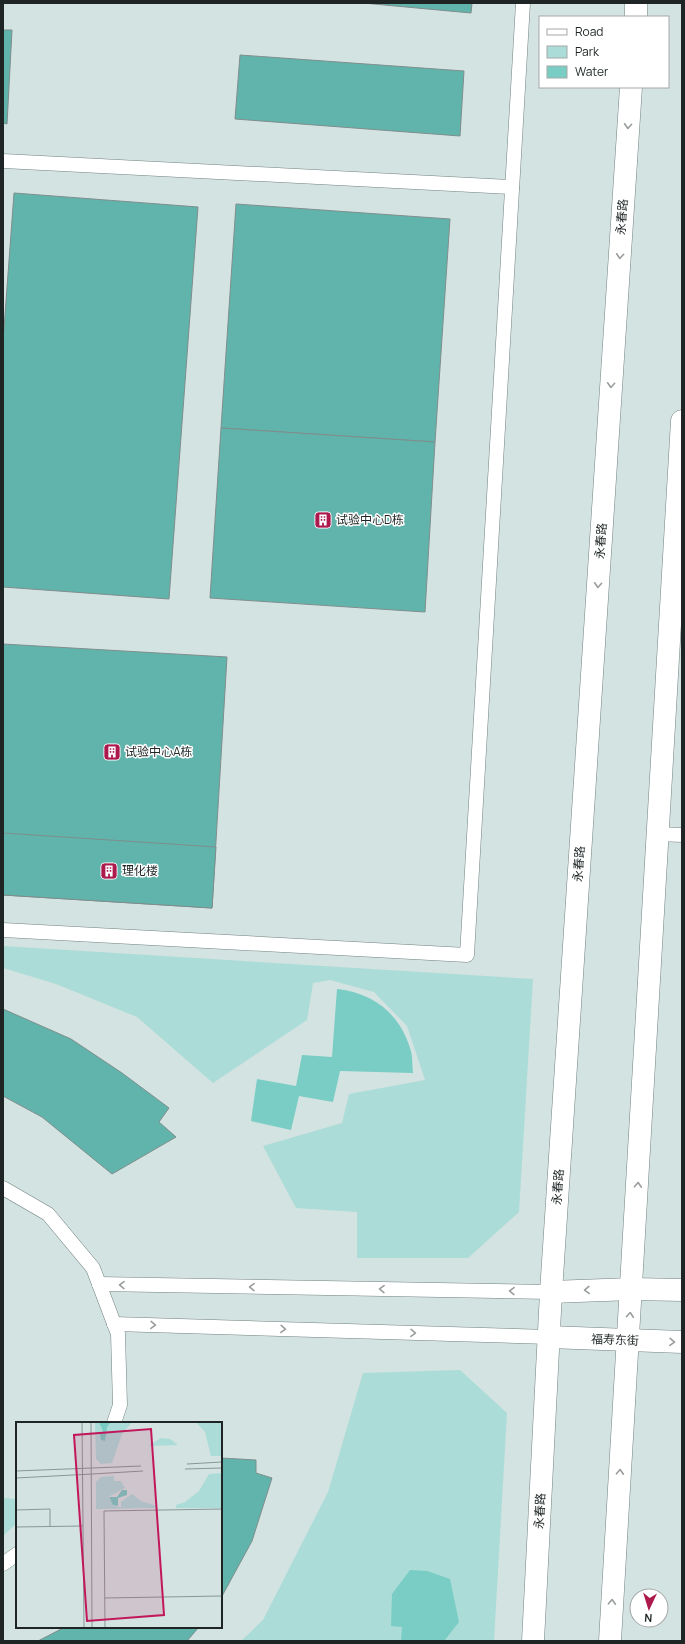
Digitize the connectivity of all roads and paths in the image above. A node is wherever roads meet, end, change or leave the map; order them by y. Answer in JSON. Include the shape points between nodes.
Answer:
{"nodes":[{"id":1,"x":523,"y":3,"type":"edge"},
{"id":2,"x":636,"y":3,"type":"edge"},
{"id":3,"x":636,"y":16,"type":"edge"},
{"id":4,"x":631,"y":88,"type":"edge"},
{"id":5,"x":3,"y":161,"type":"edge"},
{"id":6,"x":512,"y":187,"type":"junction"},
{"id":7,"x":682,"y":421,"type":"edge"},
{"id":8,"x":658,"y":834,"type":"junction"},
{"id":9,"x":682,"y":835,"type":"edge"},
{"id":10,"x":3,"y":930,"type":"edge"},
{"id":11,"x":3,"y":1188,"type":"edge"},
{"id":12,"x":99,"y":1284,"type":"junction"},
{"id":13,"x":632,"y":1289,"type":"junction"},
{"id":14,"x":682,"y":1290,"type":"edge"},
{"id":15,"x":551,"y":1292,"type":"junction"},
{"id":16,"x":114,"y":1324,"type":"junction"},
{"id":17,"x":549,"y":1337,"type":"junction"},
{"id":18,"x":628,"y":1341,"type":"junction"},
{"id":19,"x":682,"y":1342,"type":"edge"},
{"id":20,"x":114,"y":1422,"type":"edge"},
{"id":21,"x":16,"y":1555,"type":"edge"},
{"id":22,"x":3,"y":1564,"type":"edge"},
{"id":23,"x":533,"y":1641,"type":"edge"},
{"id":24,"x":610,"y":1641,"type":"edge"}],
"edges":[{"from":1,"to":6,"type":"lane"},
{"from":2,"to":3,"type":"main road"},
{"from":4,"to":15,"type":"main road","name":"永春路","one_way":true},
{"from":5,"to":6,"type":"lane"},
{"from":6,"to":10,"type":"lane","via":[[467,955]]},
{"from":7,"to":8,"type":"main road"},
{"from":8,"to":9,"type":"lane"},
{"from":13,"to":8,"type":"main road","one_way":true},
{"from":11,"to":12,"type":"lane","via":[[48,1214],[93,1268]]},
{"from":15,"to":12,"type":"lane","one_way":true},
{"from":12,"to":16,"type":"lane"},
{"from":13,"to":14,"type":"main road"},
{"from":13,"to":15,"type":"main road","one_way":true},
{"from":18,"to":13,"type":"main road","one_way":true},
{"from":15,"to":17,"type":"main road","name":"永春路"},
{"from":16,"to":17,"type":"lane","one_way":true},
{"from":16,"to":20,"type":"lane","via":[[118,1334],[120,1405]]},
{"from":17,"to":18,"type":"main road","name":"福寿东街"},
{"from":17,"to":23,"type":"main road","name":"永春路"},
{"from":18,"to":19,"type":"main road","name":"福寿东街","one_way":true},
{"from":24,"to":18,"type":"main road","one_way":true},
{"from":21,"to":22,"type":"lane"}]}
